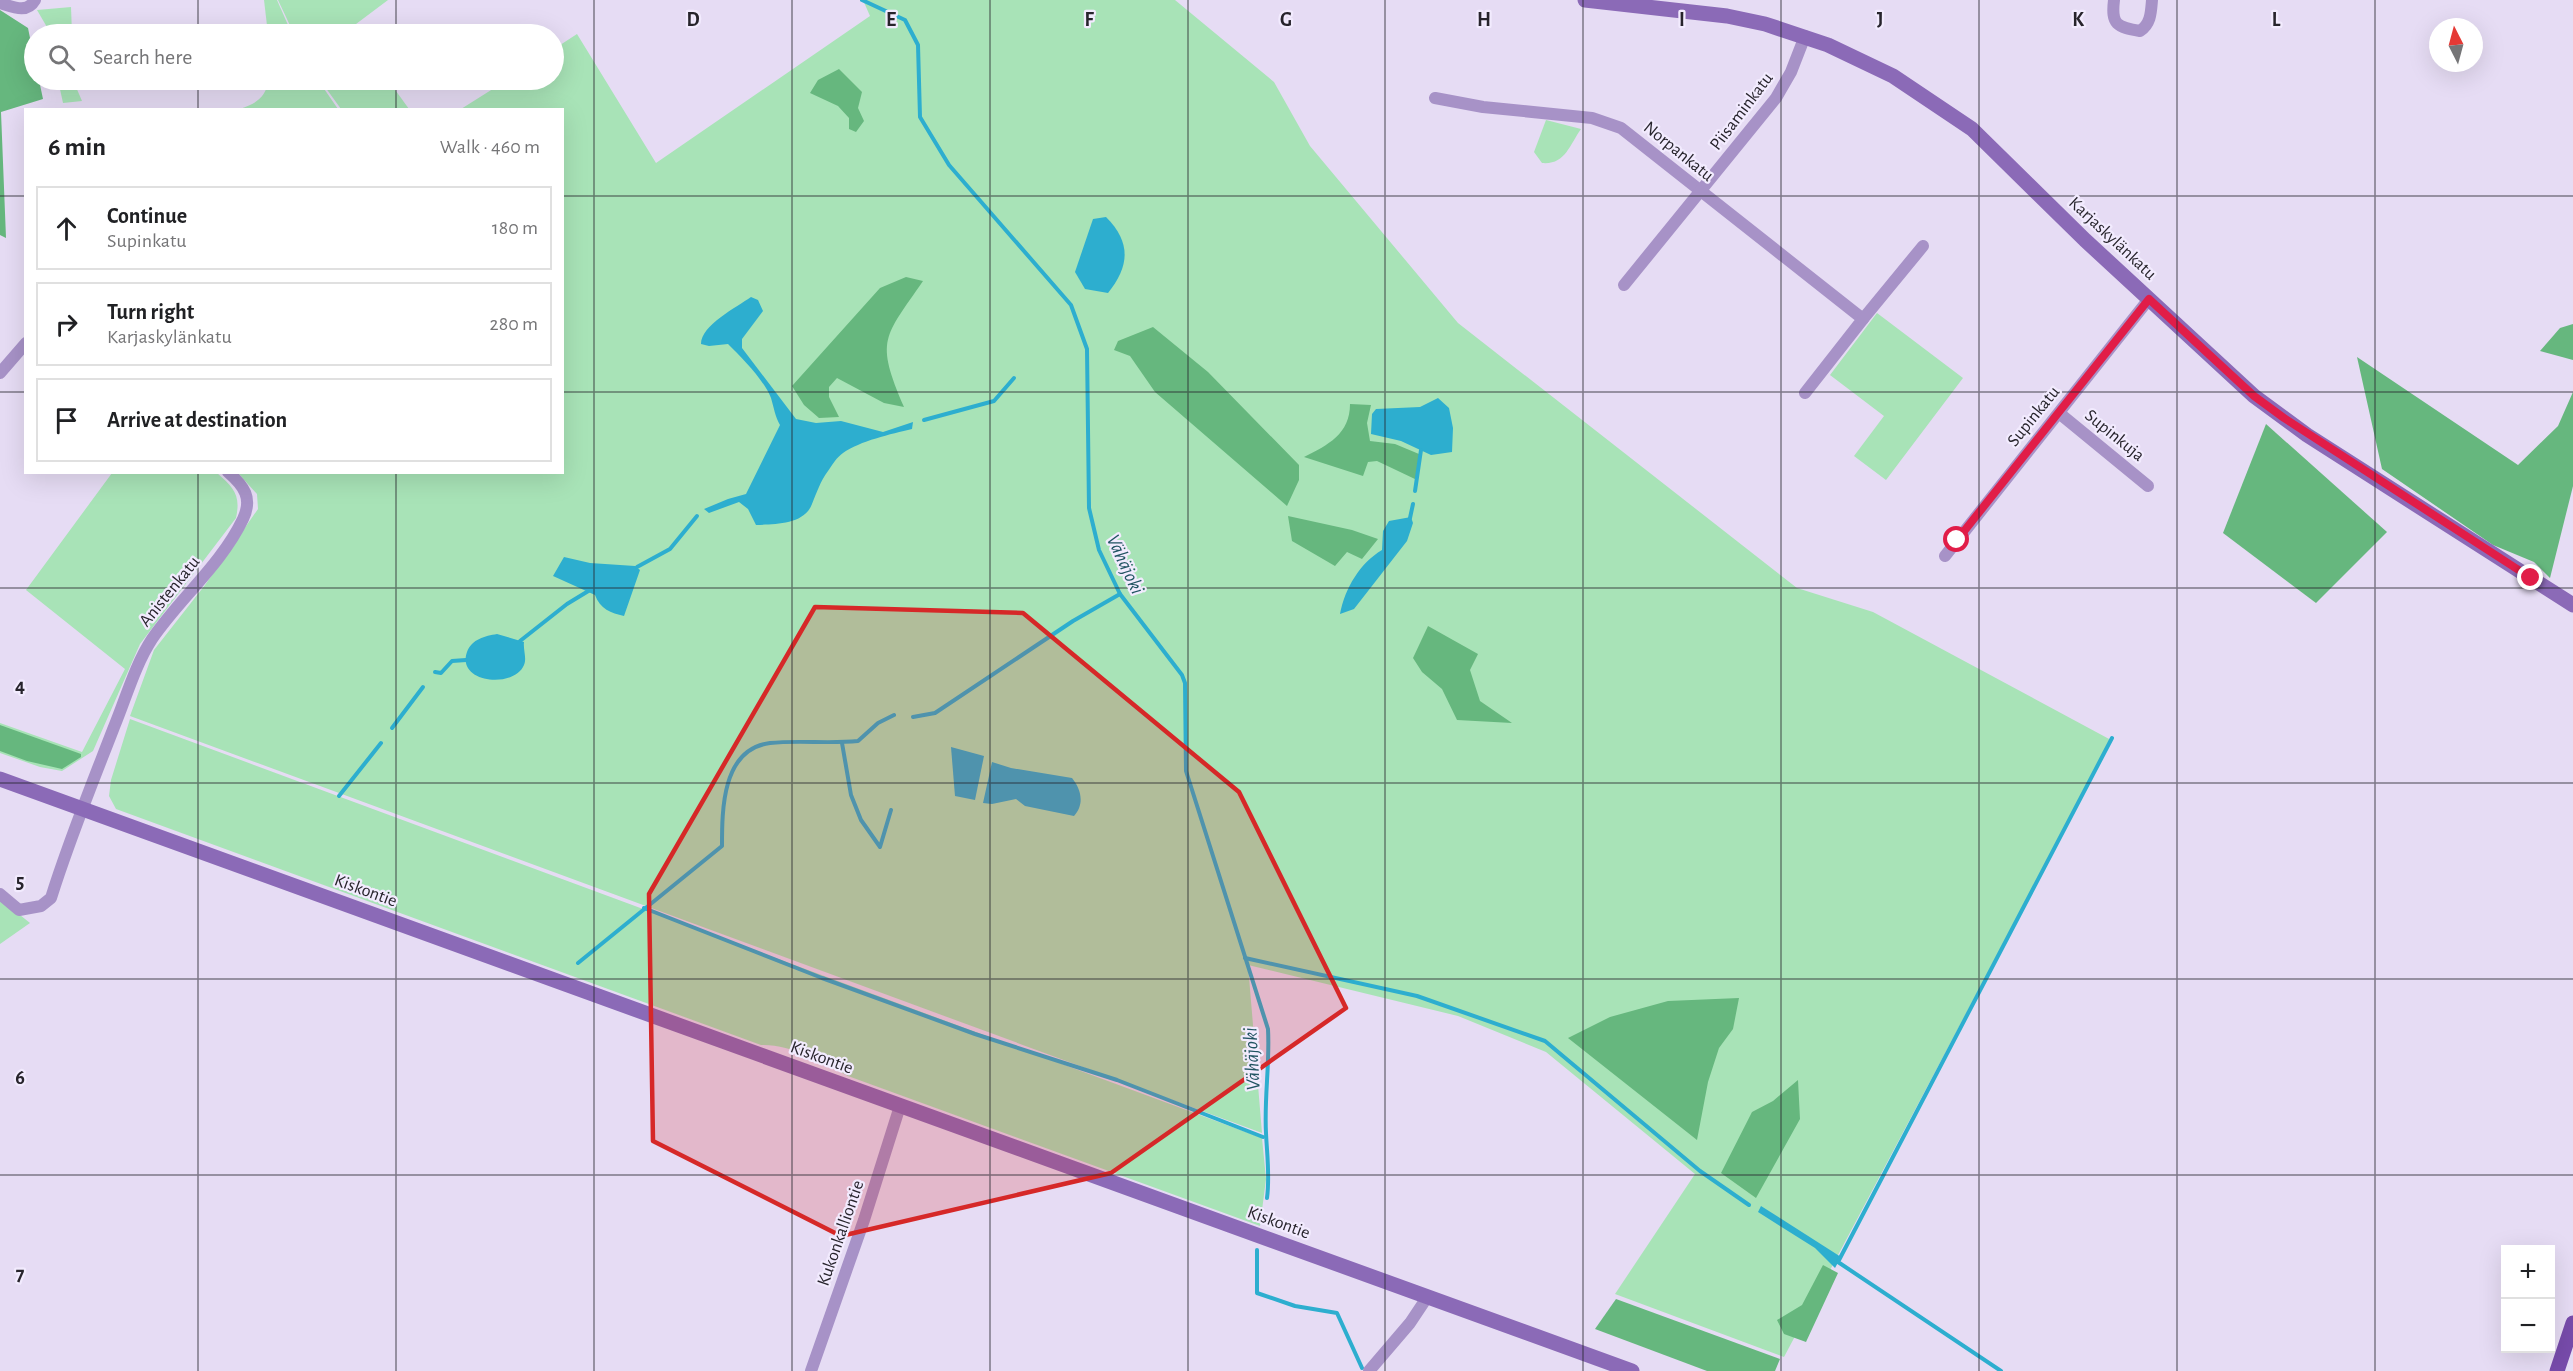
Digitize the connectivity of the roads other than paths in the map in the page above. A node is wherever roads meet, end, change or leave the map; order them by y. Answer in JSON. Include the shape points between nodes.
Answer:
{"nodes":[{"id":1,"x":35,"y":0,"type":"edge"},
{"id":2,"x":1585,"y":0,"type":"edge"},
{"id":3,"x":2114,"y":0,"type":"edge"},
{"id":4,"x":2152,"y":0,"type":"edge"},
{"id":5,"x":0,"y":3,"type":"edge"},
{"id":6,"x":1805,"y":36,"type":"junction"},
{"id":7,"x":1435,"y":98,"type":"dead end"},
{"id":8,"x":1701,"y":192,"type":"junction"},
{"id":9,"x":1923,"y":246,"type":"dead end"},
{"id":10,"x":1624,"y":285,"type":"dead end"},
{"id":11,"x":2149,"y":299,"type":"junction"},
{"id":12,"x":1863,"y":320,"type":"junction"},
{"id":13,"x":24,"y":345,"type":"edge"},
{"id":14,"x":0,"y":373,"type":"edge"},
{"id":15,"x":1805,"y":393,"type":"dead end"},
{"id":16,"x":2059,"y":413,"type":"junction"},
{"id":17,"x":230,"y":474,"type":"edge"},
{"id":18,"x":2148,"y":486,"type":"dead end"},
{"id":19,"x":1945,"y":556,"type":"dead end"},
{"id":20,"x":2573,"y":605,"type":"edge"},
{"id":21,"x":0,"y":778,"type":"edge"},
{"id":22,"x":83,"y":807,"type":"junction"},
{"id":23,"x":0,"y":894,"type":"edge"},
{"id":24,"x":900,"y":1106,"type":"junction"},
{"id":25,"x":1428,"y":1296,"type":"junction"},
{"id":26,"x":2573,"y":1323,"type":"edge"},
{"id":27,"x":811,"y":1371,"type":"edge"},
{"id":28,"x":1369,"y":1371,"type":"edge"},
{"id":29,"x":1632,"y":1371,"type":"edge"},
{"id":30,"x":2557,"y":1371,"type":"edge"}],
"edges":[{"from":1,"to":5,"type":"street","via":[[25,8]]},
{"from":2,"to":6,"type":"main road","name":"Karjaskylänkatu","via":[[1740,18]]},
{"from":3,"to":4,"type":"street","via":[[2115,23],[2140,31],[2151,17]]},
{"from":6,"to":8,"type":"street","name":"Piisaminkatu","via":[[1776,98]]},
{"from":6,"to":11,"type":"main road","name":"Karjaskylänkatu","via":[[1878,67],[1972,129]]},
{"from":7,"to":8,"type":"street","name":"Norpankatu","via":[[1592,118],[1621,128]]},
{"from":8,"to":10,"type":"street","name":"Piisaminkatu"},
{"from":8,"to":12,"type":"street","name":"Norpankatu"},
{"from":9,"to":12,"type":"street"},
{"from":11,"to":16,"type":"street","name":"Supinkatu"},
{"from":11,"to":20,"type":"main road","name":"Karjaskylänkatu","via":[[2254,396],[2292,424]]},
{"from":12,"to":15,"type":"street"},
{"from":13,"to":14,"type":"street"},
{"from":16,"to":18,"type":"street","name":"Supinkuja"},
{"from":16,"to":19,"type":"street","name":"Supinkatu"},
{"from":17,"to":22,"type":"street","name":"Anistenkatu","via":[[242,484],[247,500],[243,518],[210,569],[152,640]]},
{"from":21,"to":22,"type":"main road","name":"Kiskontie"},
{"from":22,"to":23,"type":"street","name":"Anistenkatu","via":[[51,898],[41,906],[19,910]]},
{"from":22,"to":24,"type":"main road","name":"Kiskontie"},
{"from":24,"to":25,"type":"main road","name":"Kiskontie"},
{"from":24,"to":27,"type":"street","name":"Kukonkalliontie"},
{"from":25,"to":28,"type":"street"},
{"from":25,"to":29,"type":"main road","name":"Kiskontie"},
{"from":26,"to":30,"type":"main road"}]}
